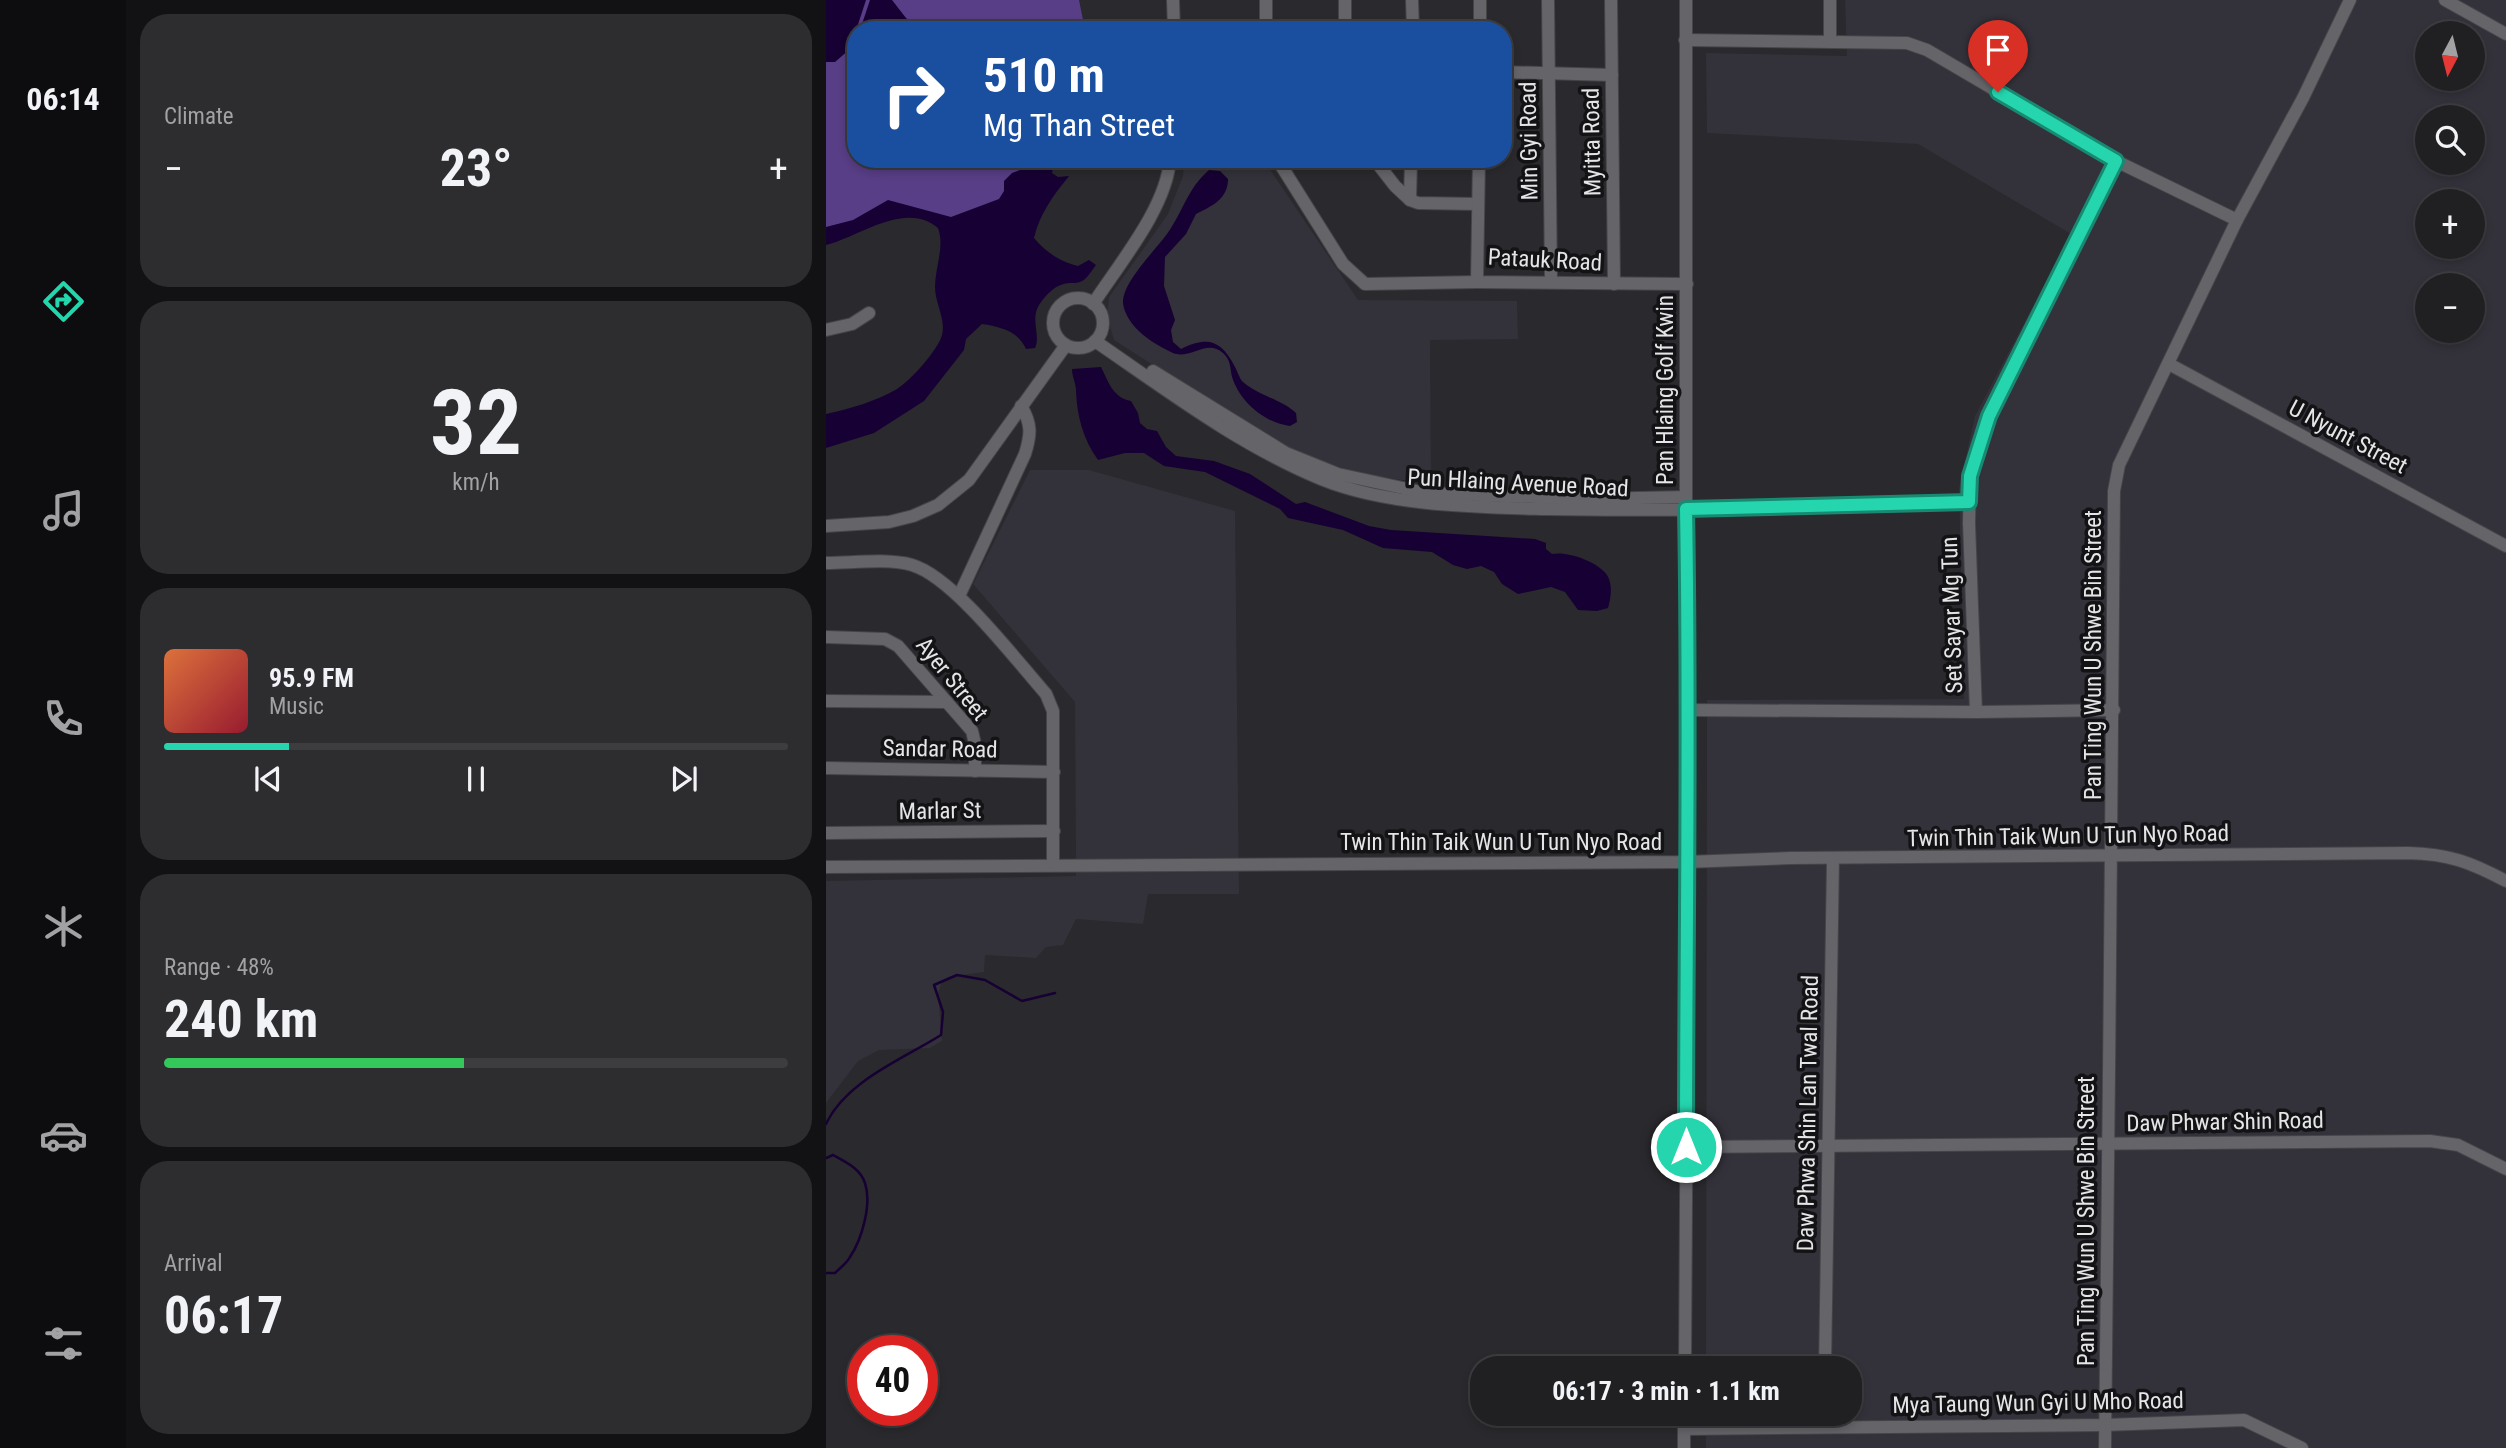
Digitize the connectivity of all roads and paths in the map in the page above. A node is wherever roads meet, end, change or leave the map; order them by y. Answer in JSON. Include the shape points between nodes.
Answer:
{"nodes":[{"id":1,"x":1174,"y":0,"type":"edge"},
{"id":2,"x":1266,"y":0,"type":"edge"},
{"id":3,"x":1345,"y":0,"type":"edge"},
{"id":4,"x":1412,"y":0,"type":"edge"},
{"id":5,"x":1480,"y":0,"type":"edge"},
{"id":6,"x":1548,"y":0,"type":"edge"},
{"id":7,"x":1611,"y":0,"type":"edge"},
{"id":8,"x":1686,"y":0,"type":"edge"},
{"id":9,"x":1830,"y":0,"type":"edge"},
{"id":10,"x":2350,"y":0,"type":"edge"},
{"id":11,"x":2445,"y":0,"type":"edge"},
{"id":12,"x":1174,"y":21,"type":"edge"},
{"id":13,"x":1266,"y":21,"type":"edge"},
{"id":14,"x":1345,"y":21,"type":"edge"},
{"id":15,"x":1413,"y":21,"type":"edge"},
{"id":16,"x":1480,"y":21,"type":"edge"},
{"id":17,"x":2506,"y":34,"type":"edge"},
{"id":18,"x":1685,"y":40,"type":"junction"},
{"id":19,"x":1830,"y":42,"type":"junction"},
{"id":20,"x":1512,"y":72,"type":"edge"},
{"id":21,"x":1549,"y":72,"type":"junction"},
{"id":22,"x":1612,"y":75,"type":"junction"},
{"id":23,"x":2116,"y":161,"type":"junction"},
{"id":24,"x":1168,"y":168,"type":"edge"},
{"id":25,"x":1283,"y":168,"type":"edge"},
{"id":26,"x":1381,"y":168,"type":"edge"},
{"id":27,"x":1411,"y":168,"type":"edge"},
{"id":28,"x":1479,"y":168,"type":"edge"},
{"id":29,"x":1410,"y":200,"type":"junction"},
{"id":30,"x":1478,"y":204,"type":"junction"},
{"id":31,"x":2237,"y":220,"type":"junction"},
{"id":32,"x":1477,"y":282,"type":"junction"},
{"id":33,"x":1552,"y":282,"type":"junction"},
{"id":34,"x":1614,"y":284,"type":"junction"},
{"id":35,"x":1687,"y":284,"type":"junction"},
{"id":36,"x":1093,"y":304,"type":"junction"},
{"id":37,"x":869,"y":313,"type":"dead end"},
{"id":38,"x":826,"y":330,"type":"edge"},
{"id":39,"x":1098,"y":338,"type":"junction"},
{"id":40,"x":1066,"y":345,"type":"junction"},
{"id":41,"x":2169,"y":364,"type":"junction"},
{"id":42,"x":1021,"y":406,"type":"junction"},
{"id":43,"x":1969,"y":502,"type":"junction"},
{"id":44,"x":1686,"y":503,"type":"junction"},
{"id":45,"x":826,"y":526,"type":"edge"},
{"id":46,"x":2506,"y":546,"type":"edge"},
{"id":47,"x":826,"y":563,"type":"edge"},
{"id":48,"x":959,"y":596,"type":"junction"},
{"id":49,"x":826,"y":637,"type":"edge"},
{"id":50,"x":826,"y":701,"type":"edge"},
{"id":51,"x":947,"y":702,"type":"junction"},
{"id":52,"x":1689,"y":710,"type":"junction"},
{"id":53,"x":2113,"y":710,"type":"junction"},
{"id":54,"x":1976,"y":712,"type":"junction"},
{"id":55,"x":826,"y":768,"type":"edge"},
{"id":56,"x":975,"y":771,"type":"junction"},
{"id":57,"x":1054,"y":772,"type":"junction"},
{"id":58,"x":1054,"y":831,"type":"junction"},
{"id":59,"x":826,"y":833,"type":"edge"},
{"id":60,"x":2113,"y":856,"type":"junction"},
{"id":61,"x":1833,"y":858,"type":"junction"},
{"id":62,"x":1686,"y":862,"type":"junction"},
{"id":63,"x":1053,"y":866,"type":"junction"},
{"id":64,"x":826,"y":867,"type":"edge"},
{"id":65,"x":2506,"y":881,"type":"edge"},
{"id":66,"x":2107,"y":1144,"type":"junction"},
{"id":67,"x":1829,"y":1145,"type":"junction"},
{"id":68,"x":1686,"y":1147,"type":"junction"},
{"id":69,"x":2506,"y":1168,"type":"edge"},
{"id":70,"x":1685,"y":1356,"type":"edge"},
{"id":71,"x":1825,"y":1356,"type":"edge"},
{"id":72,"x":2105,"y":1425,"type":"junction"},
{"id":73,"x":1825,"y":1428,"type":"joint"},
{"id":74,"x":1684,"y":1429,"type":"joint"},
{"id":75,"x":1684,"y":1448,"type":"edge"},
{"id":76,"x":2105,"y":1448,"type":"edge"},
{"id":77,"x":2302,"y":1448,"type":"edge"}],
"edges":[{"from":1,"to":12,"type":"street"},
{"from":2,"to":13,"type":"street"},
{"from":3,"to":14,"type":"street"},
{"from":4,"to":15,"type":"street"},
{"from":5,"to":16,"type":"street"},
{"from":6,"to":21,"type":"street","name":"Min Gyi Road"},
{"from":7,"to":22,"type":"street","name":"Myitta Road"},
{"from":8,"to":18,"type":"street","name":"Pan Hlaing Golf Kwin"},
{"from":9,"to":19,"type":"street"},
{"from":10,"to":31,"type":"street","name":"Pan Ting Wun U Shwe Bin Street"},
{"from":11,"to":17,"type":"street"},
{"from":18,"to":19,"type":"street"},
{"from":18,"to":35,"type":"street","name":"Pan Hlaing Golf Kwin"},
{"from":19,"to":23,"type":"street","via":[[1907,44],[1927,50]]},
{"from":20,"to":21,"type":"street"},
{"from":21,"to":22,"type":"street"},
{"from":21,"to":33,"type":"street","name":"Min Gyi Road"},
{"from":22,"to":34,"type":"street","name":"Myitta Road"},
{"from":23,"to":31,"type":"street"},
{"from":23,"to":43,"type":"street","name":"Set Sayar Mg Tun","via":[[1989,416],[1970,476]]},
{"from":24,"to":36,"type":"street","via":[[1151,215]]},
{"from":25,"to":32,"type":"street","via":[[1343,264],[1365,284]]},
{"from":26,"to":29,"type":"street"},
{"from":27,"to":29,"type":"street"},
{"from":28,"to":30,"type":"street","name":"Patauk Road"},
{"from":29,"to":30,"type":"street"},
{"from":30,"to":32,"type":"street","name":"Patauk Road"},
{"from":31,"to":41,"type":"street","name":"Pan Ting Wun U Shwe Bin Street"},
{"from":32,"to":33,"type":"street","name":"Patauk Road"},
{"from":33,"to":34,"type":"street","name":"Patauk Road"},
{"from":34,"to":35,"type":"street","name":"Patauk Road"},
{"from":35,"to":44,"type":"street","name":"Pan Hlaing Golf Kwin"},
{"from":36,"to":39,"type":"street","via":[[1102,319]]},
{"from":36,"to":40,"type":"street","via":[[1073,299],[1056,312],[1056,336]]},
{"from":37,"to":38,"type":"street","via":[[852,324]]},
{"from":39,"to":40,"type":"street","via":[[1082,348]]},
{"from":39,"to":44,"type":"street","name":"Pun Hlaing Avenue Road","via":[[1280,449],[1338,474],[1426,493]]},
{"from":40,"to":42,"type":"street"},
{"from":41,"to":46,"type":"street","name":"U Nyunt Street"},
{"from":41,"to":53,"type":"street","name":"Pan Ting Wun U Shwe Bin Street","via":[[2119,466],[2114,491]]},
{"from":42,"to":45,"type":"street","via":[[969,480],[939,505],[889,522]]},
{"from":42,"to":48,"type":"street","via":[[1031,435]]},
{"from":43,"to":44,"type":"street","name":"Pun Hlaing Avenue Road"},
{"from":43,"to":54,"type":"street","name":"Set Sayar Mg Tun"},
{"from":44,"to":52,"type":"street","name":"Pan Hlaing Golf Kwin"},
{"from":47,"to":48,"type":"street","via":[[913,565]]},
{"from":48,"to":57,"type":"street","via":[[1046,694],[1054,711]]},
{"from":49,"to":51,"type":"street","name":"Ayer Street","via":[[885,639],[898,646]]},
{"from":50,"to":51,"type":"street"},
{"from":51,"to":56,"type":"street","name":"Ayer Street","via":[[972,732]]},
{"from":52,"to":54,"type":"street"},
{"from":52,"to":62,"type":"street","name":"Pan Hlaing Golf Kwin"},
{"from":53,"to":54,"type":"street","name":"Set Sayar Mg Tun"},
{"from":53,"to":60,"type":"street","name":"Pan Ting Wun U Shwe Bin Street"},
{"from":55,"to":56,"type":"street","name":"Sandar Road"},
{"from":56,"to":57,"type":"street","name":"Sandar Road"},
{"from":57,"to":58,"type":"street"},
{"from":58,"to":59,"type":"street","name":"Marlar St"},
{"from":58,"to":63,"type":"street"},
{"from":60,"to":61,"type":"street","name":"Twin Thin Taik Wun U Tun Nyo Road"},
{"from":60,"to":65,"type":"street","name":"Twin Thin Taik Wun U Tun Nyo Road","via":[[2440,854]]},
{"from":60,"to":66,"type":"street","name":"Pan Ting Wun U Shwe Bin Street"},
{"from":61,"to":62,"type":"street","name":"Twin Thin Taik Wun U Tun Nyo Road"},
{"from":61,"to":67,"type":"street","name":"Daw Phwa Shin Lan Twal Road"},
{"from":62,"to":63,"type":"street","name":"Twin Thin Taik Wun U Tun Nyo Road"},
{"from":62,"to":68,"type":"street","name":"Pan Hlaing Golf Kwin"},
{"from":63,"to":64,"type":"street","name":"Twin Thin Taik Wun U Tun Nyo Road"},
{"from":66,"to":67,"type":"street","name":"Daw Phwar Shin Road"},
{"from":66,"to":69,"type":"street","name":"Daw Phwar Shin Road","via":[[2430,1141],[2458,1144]]},
{"from":66,"to":72,"type":"street","name":"Pan Ting Wun U Shwe Bin Street"},
{"from":67,"to":68,"type":"street","name":"Daw Phwar Shin Road"},
{"from":67,"to":71,"type":"street","name":"Daw Phwa Shin Lan Twal Road"},
{"from":68,"to":70,"type":"street","name":"Pan Hlaing Golf Kwin"},
{"from":72,"to":73,"type":"street","name":"Mya Taung Wun Gyi U Mho Road"},
{"from":72,"to":76,"type":"street","name":"Pan Ting Wun U Shwe Bin Street"},
{"from":72,"to":77,"type":"street","name":"Mya Taung Wun Gyi U Mho Road","via":[[2244,1420]]},
{"from":73,"to":74,"type":"street","name":"Mya Taung Wun Gyi U Mho Road"},
{"from":74,"to":75,"type":"street"}]}
